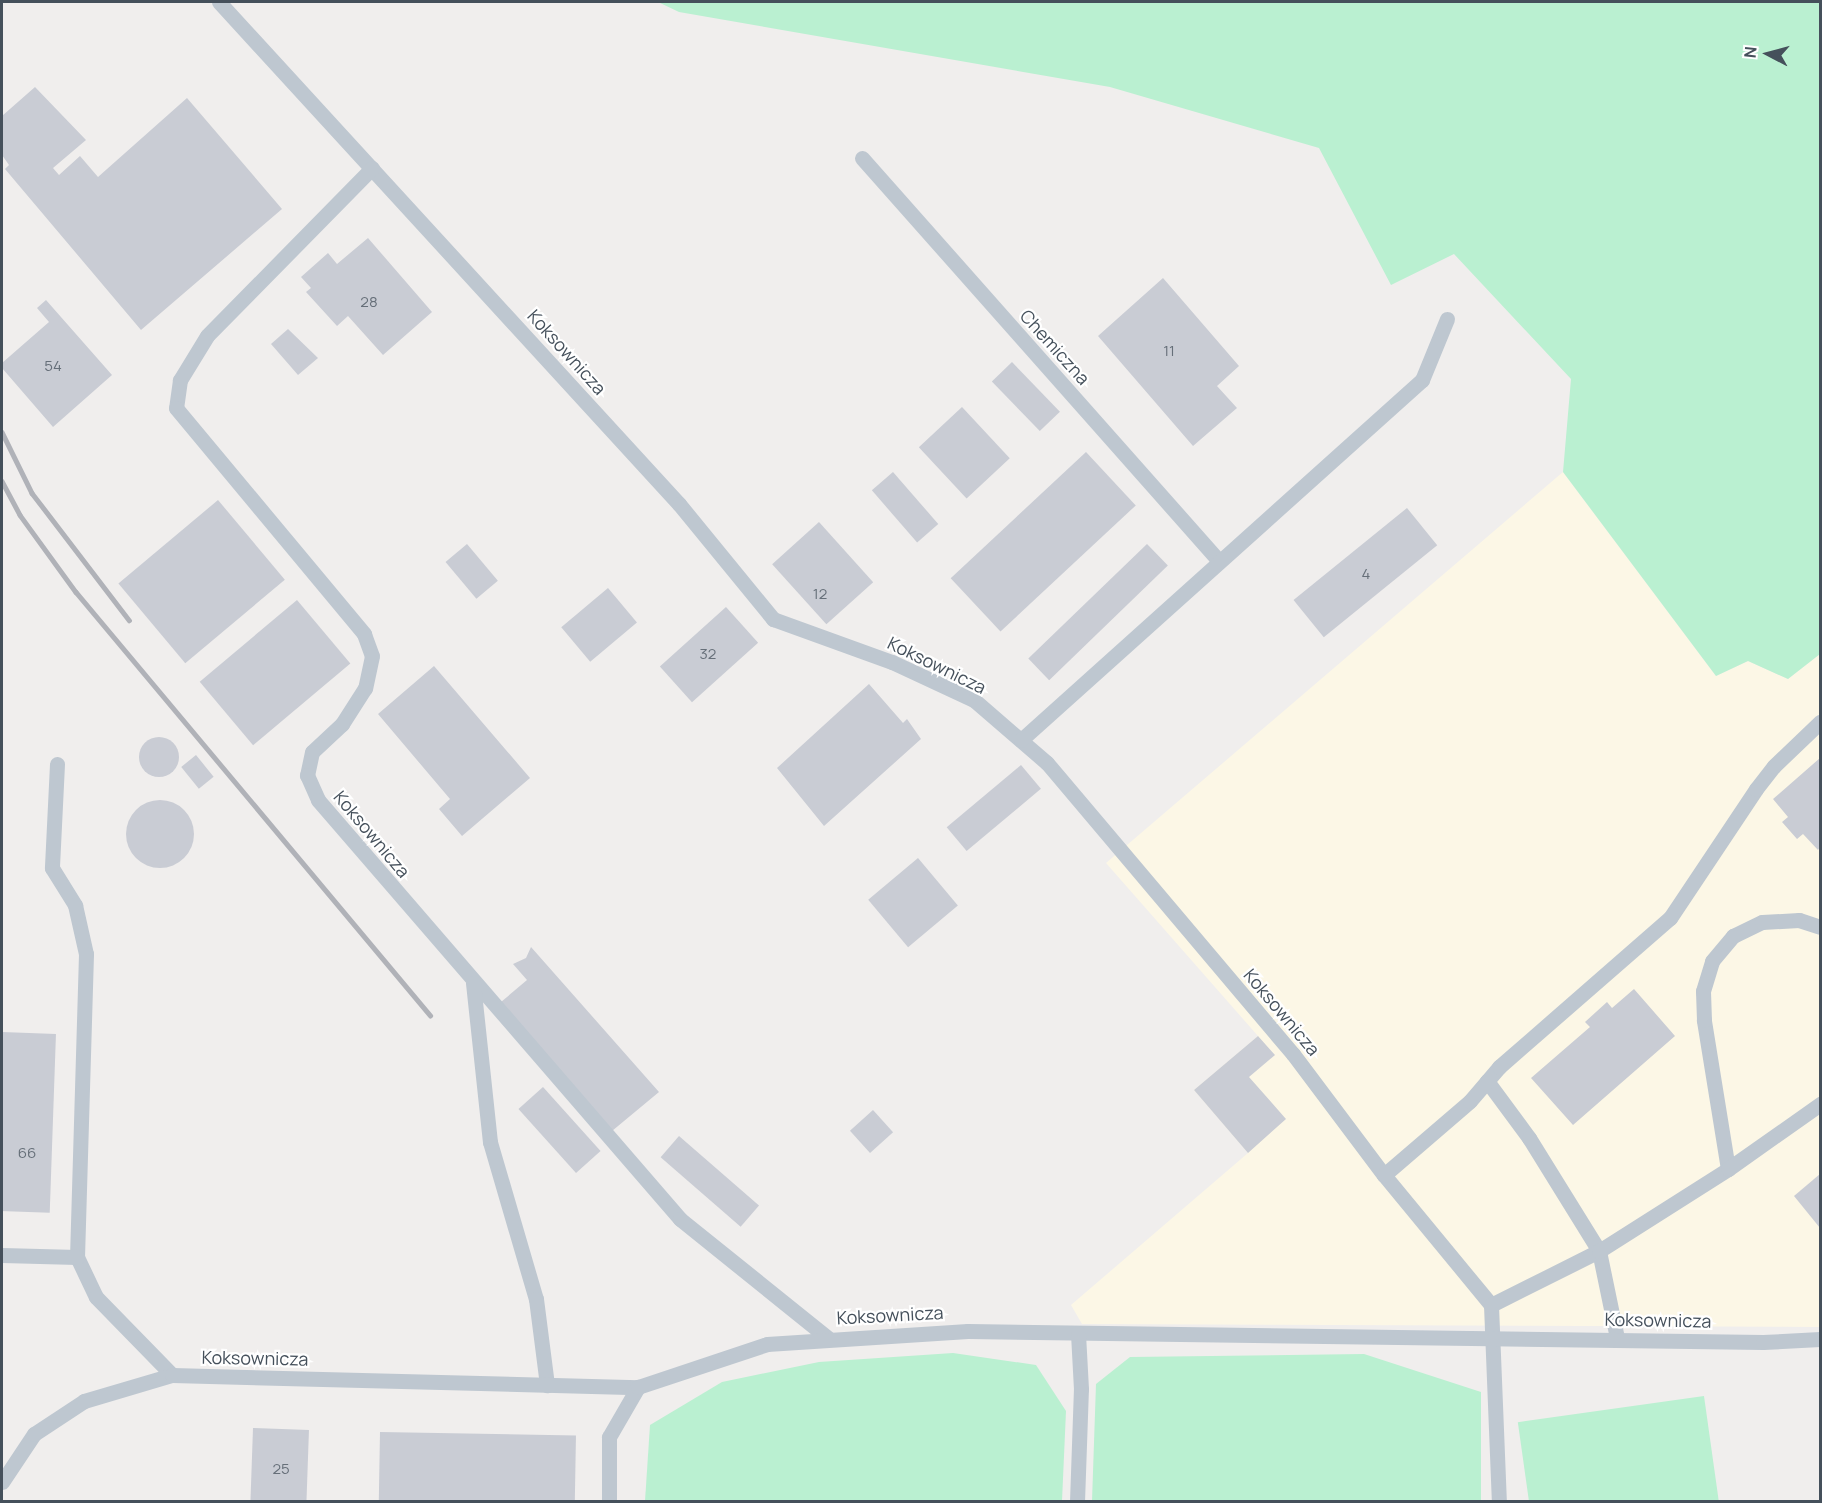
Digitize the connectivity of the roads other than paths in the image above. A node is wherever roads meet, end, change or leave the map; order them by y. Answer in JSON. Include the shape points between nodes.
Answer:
{"nodes":[{"id":1,"x":219,"y":2,"type":"edge"},
{"id":2,"x":862,"y":159,"type":"dead end"},
{"id":3,"x":372,"y":168,"type":"junction"},
{"id":4,"x":1447,"y":319,"type":"dead end"},
{"id":5,"x":1219,"y":561,"type":"junction"},
{"id":6,"x":1821,"y":722,"type":"edge"},
{"id":7,"x":1021,"y":740,"type":"junction"},
{"id":8,"x":57,"y":764,"type":"dead end"},
{"id":9,"x":1821,"y":927,"type":"edge"},
{"id":10,"x":473,"y":982,"type":"junction"},
{"id":11,"x":1487,"y":1081,"type":"junction"},
{"id":12,"x":1821,"y":1104,"type":"edge"},
{"id":13,"x":1728,"y":1169,"type":"junction"},
{"id":14,"x":1384,"y":1175,"type":"junction"},
{"id":15,"x":1599,"y":1251,"type":"junction"},
{"id":16,"x":2,"y":1255,"type":"edge"},
{"id":17,"x":77,"y":1257,"type":"junction"},
{"id":18,"x":1491,"y":1305,"type":"junction"},
{"id":19,"x":1078,"y":1333,"type":"junction"},
{"id":20,"x":828,"y":1338,"type":"junction"},
{"id":21,"x":1617,"y":1338,"type":"junction"},
{"id":22,"x":1495,"y":1339,"type":"junction"},
{"id":23,"x":1821,"y":1339,"type":"edge"},
{"id":24,"x":172,"y":1375,"type":"junction"},
{"id":25,"x":547,"y":1385,"type":"junction"},
{"id":26,"x":638,"y":1387,"type":"junction"},
{"id":27,"x":2,"y":1482,"type":"edge"},
{"id":28,"x":609,"y":1502,"type":"edge"},
{"id":29,"x":1077,"y":1502,"type":"edge"},
{"id":30,"x":1499,"y":1502,"type":"edge"}],
"edges":[{"from":1,"to":3,"type":"lane","name":"Koksownicza"},
{"from":2,"to":5,"type":"lane","name":"Chemiczna"},
{"from":3,"to":7,"type":"lane","name":"Koksownicza","via":[[679,504],[773,619],[892,662],[974,700]]},
{"from":3,"to":10,"type":"lane","name":"Koksownicza","via":[[207,336],[180,380],[176,408],[364,634],[372,656],[365,688],[342,724],[312,752],[307,774],[318,801]]},
{"from":4,"to":5,"type":"lane","via":[[1422,380]]},
{"from":5,"to":7,"type":"lane"},
{"from":6,"to":11,"type":"lane","via":[[1774,766],[1756,789],[1670,918]]},
{"from":7,"to":14,"type":"lane","name":"Koksownicza","via":[[1047,763],[1293,1054]]},
{"from":8,"to":17,"type":"lane","via":[[52,868],[75,905],[86,954]]},
{"from":9,"to":13,"type":"lane","via":[[1798,920],[1762,922],[1733,936],[1712,961],[1703,991],[1704,1020]]},
{"from":10,"to":20,"type":"lane","name":"Koksownicza","via":[[680,1219]]},
{"from":10,"to":25,"type":"lane","via":[[490,1142],[536,1299]]},
{"from":11,"to":14,"type":"lane"},
{"from":11,"to":15,"type":"lane","via":[[1529,1138]]},
{"from":12,"to":13,"type":"lane"},
{"from":13,"to":15,"type":"lane"},
{"from":14,"to":18,"type":"lane","name":"Koksownicza"},
{"from":15,"to":18,"type":"lane"},
{"from":15,"to":21,"type":"lane"},
{"from":16,"to":17,"type":"lane"},
{"from":17,"to":24,"type":"lane","via":[[96,1297]]},
{"from":18,"to":22,"type":"lane"},
{"from":19,"to":20,"type":"lane","name":"Koksownicza","via":[[968,1331]]},
{"from":19,"to":22,"type":"lane","name":"Koksownicza"},
{"from":19,"to":29,"type":"lane","via":[[1081,1389]]},
{"from":20,"to":26,"type":"lane","name":"Koksownicza","via":[[767,1344]]},
{"from":21,"to":22,"type":"lane","name":"Koksownicza"},
{"from":21,"to":23,"type":"lane","name":"Koksownicza","via":[[1763,1342]]},
{"from":22,"to":30,"type":"lane"},
{"from":24,"to":25,"type":"lane","name":"Koksownicza"},
{"from":24,"to":27,"type":"lane","name":"Koksownicza","via":[[84,1401],[34,1434]]},
{"from":25,"to":26,"type":"lane","name":"Koksownicza"},
{"from":26,"to":28,"type":"lane","via":[[609,1437]]}]}
